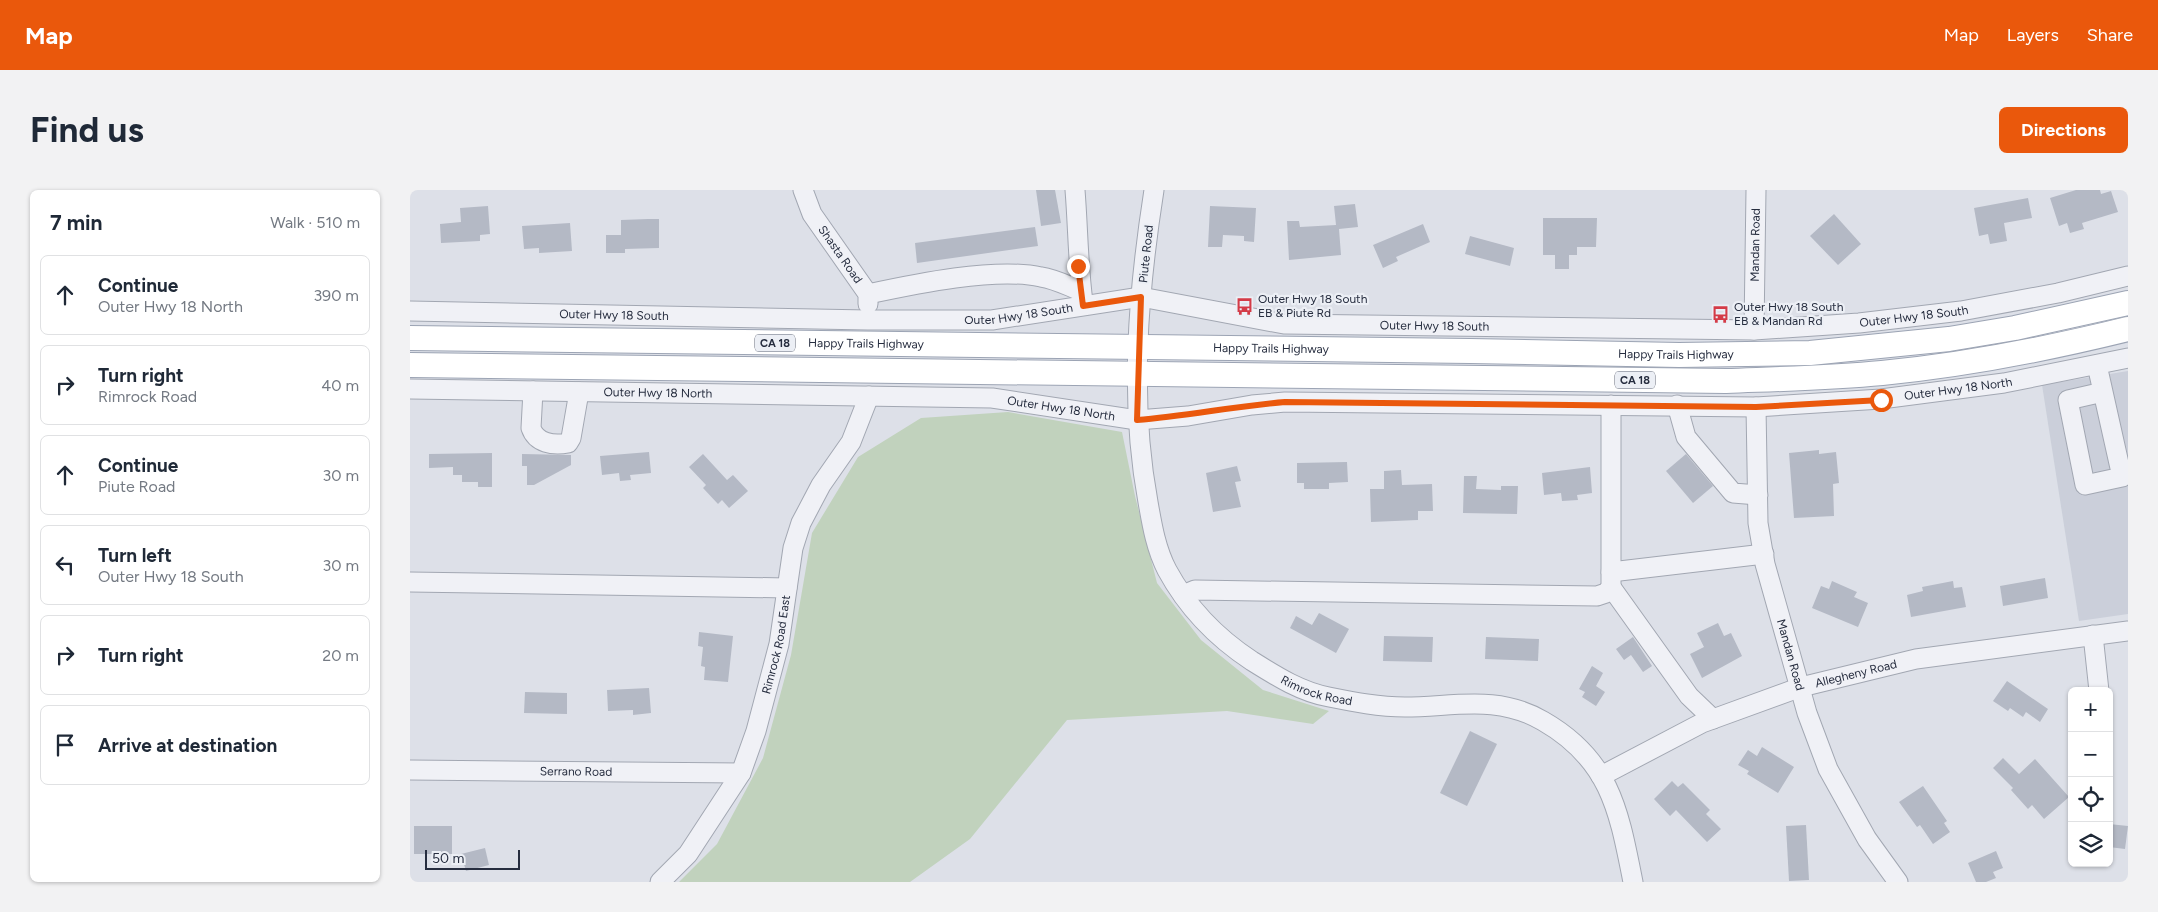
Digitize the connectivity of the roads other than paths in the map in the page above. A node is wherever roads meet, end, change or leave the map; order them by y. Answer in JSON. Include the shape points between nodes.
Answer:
{"nodes":[{"id":1,"x":803,"y":190,"type":"edge"},
{"id":2,"x":1075,"y":190,"type":"edge"},
{"id":3,"x":1154,"y":190,"type":"edge"},
{"id":4,"x":1756,"y":190,"type":"edge"},
{"id":5,"x":2128,"y":276,"type":"edge"},
{"id":6,"x":868,"y":294,"type":"junction"},
{"id":7,"x":1141,"y":297,"type":"junction"},
{"id":8,"x":1082,"y":298,"type":"junction"},
{"id":9,"x":2128,"y":303,"type":"edge"},
{"id":10,"x":410,"y":311,"type":"edge"},
{"id":11,"x":868,"y":320,"type":"junction"},
{"id":12,"x":1754,"y":330,"type":"junction"},
{"id":13,"x":2128,"y":330,"type":"edge"},
{"id":14,"x":410,"y":338,"type":"edge"},
{"id":15,"x":1139,"y":348,"type":"junction"},
{"id":16,"x":2128,"y":358,"type":"edge"},
{"id":17,"x":410,"y":365,"type":"edge"},
{"id":18,"x":2097,"y":365,"type":"junction"},
{"id":19,"x":1138,"y":375,"type":"junction"},
{"id":20,"x":410,"y":390,"type":"edge"},
{"id":21,"x":533,"y":391,"type":"junction"},
{"id":22,"x":579,"y":392,"type":"junction"},
{"id":23,"x":2103,"y":392,"type":"junction"},
{"id":24,"x":869,"y":396,"type":"junction"},
{"id":25,"x":1611,"y":405,"type":"junction"},
{"id":26,"x":1677,"y":405,"type":"junction"},
{"id":27,"x":1756,"y":407,"type":"junction"},
{"id":28,"x":1137,"y":420,"type":"junction"},
{"id":29,"x":1758,"y":495,"type":"junction"},
{"id":30,"x":1764,"y":554,"type":"junction"},
{"id":31,"x":1611,"y":580,"type":"junction"},
{"id":32,"x":410,"y":582,"type":"edge"},
{"id":33,"x":787,"y":588,"type":"junction"},
{"id":34,"x":1182,"y":596,"type":"junction"},
{"id":35,"x":2128,"y":631,"type":"edge"},
{"id":36,"x":2093,"y":635,"type":"junction"},
{"id":37,"x":1802,"y":687,"type":"junction"},
{"id":38,"x":2099,"y":687,"type":"edge"},
{"id":39,"x":1713,"y":719,"type":"junction"},
{"id":40,"x":410,"y":770,"type":"edge"},
{"id":41,"x":741,"y":773,"type":"junction"},
{"id":42,"x":1601,"y":776,"type":"junction"},
{"id":43,"x":660,"y":882,"type":"edge"},
{"id":44,"x":1633,"y":882,"type":"edge"},
{"id":45,"x":1898,"y":882,"type":"edge"}],
"edges":[{"from":1,"to":6,"type":"street","name":"Shasta Road","via":[[812,214]]},
{"from":2,"to":8,"type":"street"},
{"from":3,"to":7,"type":"street","name":"Piute Road"},
{"from":4,"to":12,"type":"street","name":"Mandan Road"},
{"from":5,"to":12,"type":"street","name":"Outer Hwy 18 South","via":[[1961,311],[1859,323]]},
{"from":6,"to":8,"type":"street","via":[[916,283],[1003,274],[1040,276]]},
{"from":6,"to":11,"type":"street","name":"Shasta Road"},
{"from":7,"to":8,"type":"street","name":"Outer Hwy 18 South"},
{"from":7,"to":12,"type":"street","name":"Outer Hwy 18 South","via":[[1284,324]]},
{"from":7,"to":15,"type":"street","name":"Piute Road"},
{"from":8,"to":11,"type":"street","name":"Outer Hwy 18 South","via":[[992,320]]},
{"from":9,"to":15,"type":"main road","name":"Happy Trails Highway","number":"CA 18","via":[[1949,339],[1810,353],[1670,355]]},
{"from":10,"to":11,"type":"street","name":"Outer Hwy 18 South"},
{"from":13,"to":19,"type":"main road","name":"Happy Trails Highway","number":"CA 18","via":[[2019,354],[1953,364],[1810,378],[1726,381]]},
{"from":14,"to":15,"type":"main road","name":"Happy Trails Highway","number":"CA 18"},
{"from":15,"to":19,"type":"street","name":"Rimrock Road"},
{"from":16,"to":18,"type":"street","name":"Outer Hwy 18 North"},
{"from":17,"to":19,"type":"main road","name":"Happy Trails Highway","number":"CA 18"},
{"from":18,"to":23,"type":"street"},
{"from":18,"to":27,"type":"street","name":"Outer Hwy 18 North","via":[[2004,383],[1881,400]]},
{"from":19,"to":28,"type":"street","name":"Rimrock Road"},
{"from":20,"to":21,"type":"street","name":"Outer Hwy 18 North"},
{"from":21,"to":22,"type":"street","name":"Outer Hwy 18 North"},
{"from":21,"to":22,"type":"street","via":[[532,433],[554,444],[568,442],[571,438]]},
{"from":22,"to":24,"type":"street","name":"Outer Hwy 18 North"},
{"from":23,"to":23,"type":"street","via":[[2122,477],[2086,485],[2068,400]]},
{"from":24,"to":28,"type":"street","name":"Outer Hwy 18 North","via":[[992,398]]},
{"from":24,"to":33,"type":"street","name":"Rimrock Road East","via":[[851,442],[820,484],[801,523],[793,548]]},
{"from":25,"to":26,"type":"street","name":"Outer Hwy 18 North"},
{"from":25,"to":28,"type":"street","name":"Outer Hwy 18 North","via":[[1285,402]]},
{"from":25,"to":31,"type":"street"},
{"from":26,"to":27,"type":"street","name":"Outer Hwy 18 North"},
{"from":26,"to":29,"type":"street","via":[[1686,437],[1733,493]]},
{"from":27,"to":29,"type":"street","name":"Mandan Road"},
{"from":28,"to":34,"type":"street","name":"Rimrock Road","via":[[1153,530],[1166,567]]},
{"from":29,"to":30,"type":"street","name":"Mandan Road","via":[[1758,523]]},
{"from":30,"to":31,"type":"street"},
{"from":30,"to":37,"type":"street","name":"Mandan Road"},
{"from":31,"to":34,"type":"street","via":[[1606,593],[1597,596],[1195,590]]},
{"from":31,"to":39,"type":"street","via":[[1689,696]]},
{"from":32,"to":33,"type":"street"},
{"from":33,"to":41,"type":"street","name":"Rimrock Road East","via":[[778,644],[756,731]]},
{"from":34,"to":42,"type":"street","name":"Rimrock Road","via":[[1216,633],[1280,679],[1319,696],[1383,706],[1474,702],[1507,707],[1542,720],[1586,756]]},
{"from":35,"to":36,"type":"street","name":"Allegheny Road"},
{"from":36,"to":37,"type":"street","name":"Allegheny Road","via":[[1916,659]]},
{"from":36,"to":38,"type":"street"},
{"from":37,"to":39,"type":"street","name":"Allegheny Road"},
{"from":37,"to":45,"type":"street","name":"Mandan Road","via":[[1828,769],[1867,839]]},
{"from":39,"to":42,"type":"street","name":"Allegheny Road"},
{"from":40,"to":41,"type":"street","name":"Serrano Road"},
{"from":41,"to":43,"type":"street","name":"Rimrock Road East","via":[[688,854]]},
{"from":42,"to":44,"type":"street","name":"Rimrock Road","via":[[1614,798],[1621,821]]}]}
